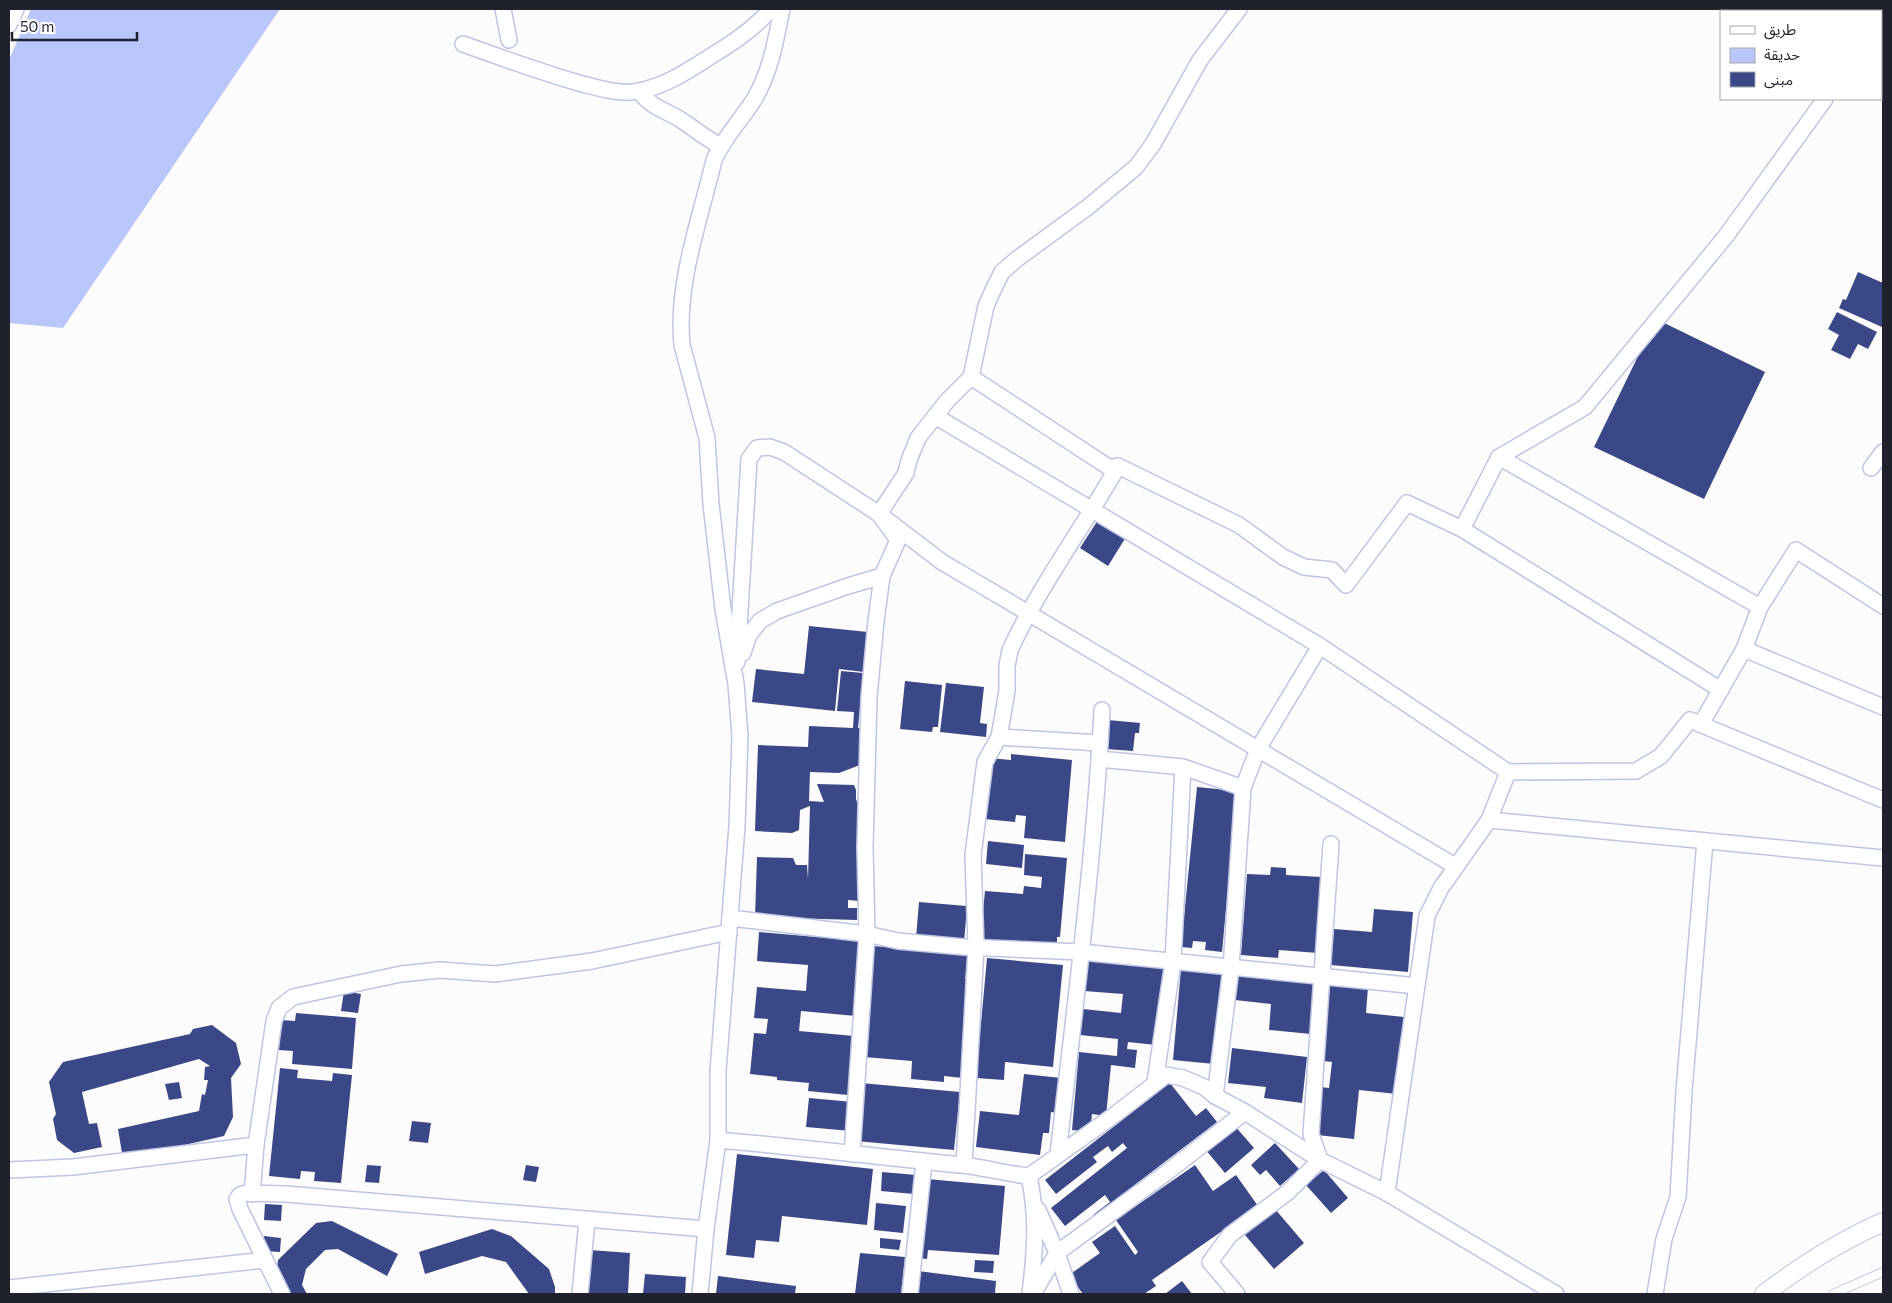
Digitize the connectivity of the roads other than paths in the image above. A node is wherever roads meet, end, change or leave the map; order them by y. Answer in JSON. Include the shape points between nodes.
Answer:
{"nodes":[{"id":1,"x":16,"y":9,"type":"edge"},
{"id":2,"x":503,"y":9,"type":"edge"},
{"id":3,"x":771,"y":9,"type":"edge"},
{"id":4,"x":782,"y":9,"type":"edge"},
{"id":5,"x":1239,"y":9,"type":"edge"},
{"id":6,"x":9,"y":25,"type":"edge"},
{"id":7,"x":509,"y":40,"type":"dead end"},
{"id":8,"x":463,"y":44,"type":"dead end"},
{"id":9,"x":639,"y":91,"type":"junction"},
{"id":10,"x":1824,"y":100,"type":"edge"},
{"id":11,"x":721,"y":146,"type":"junction"},
{"id":12,"x":971,"y":377,"type":"junction"},
{"id":13,"x":936,"y":416,"type":"junction"},
{"id":14,"x":1883,"y":452,"type":"edge"},
{"id":15,"x":1499,"y":458,"type":"junction"},
{"id":16,"x":1118,"y":466,"type":"junction"},
{"id":17,"x":1871,"y":468,"type":"dead end"},
{"id":18,"x":1093,"y":509,"type":"junction"},
{"id":19,"x":879,"y":514,"type":"junction"},
{"id":20,"x":1462,"y":529,"type":"junction"},
{"id":21,"x":882,"y":576,"type":"junction"},
{"id":22,"x":1883,"y":606,"type":"edge"},
{"id":23,"x":1760,"y":607,"type":"junction"},
{"id":24,"x":1029,"y":614,"type":"junction"},
{"id":25,"x":1320,"y":646,"type":"junction"},
{"id":26,"x":1744,"y":649,"type":"junction"},
{"id":27,"x":736,"y":684,"type":"junction"},
{"id":28,"x":1722,"y":690,"type":"junction"},
{"id":29,"x":1883,"y":707,"type":"edge"},
{"id":30,"x":1102,"y":710,"type":"dead end"},
{"id":31,"x":1701,"y":724,"type":"junction"},
{"id":32,"x":999,"y":737,"type":"junction"},
{"id":33,"x":1100,"y":743,"type":"junction"},
{"id":34,"x":1258,"y":749,"type":"junction"},
{"id":35,"x":1099,"y":759,"type":"junction"},
{"id":36,"x":1183,"y":767,"type":"junction"},
{"id":37,"x":1508,"y":772,"type":"junction"},
{"id":38,"x":1243,"y":788,"type":"junction"},
{"id":39,"x":1883,"y":800,"type":"edge"},
{"id":40,"x":1489,"y":820,"type":"junction"},
{"id":41,"x":1704,"y":841,"type":"junction"},
{"id":42,"x":1331,"y":844,"type":"dead end"},
{"id":43,"x":1883,"y":858,"type":"edge"},
{"id":44,"x":1455,"y":866,"type":"junction"},
{"id":45,"x":729,"y":925,"type":"junction"},
{"id":46,"x":868,"y":934,"type":"junction"},
{"id":47,"x":976,"y":948,"type":"junction"},
{"id":48,"x":1081,"y":952,"type":"junction"},
{"id":49,"x":1173,"y":962,"type":"junction"},
{"id":50,"x":1231,"y":968,"type":"junction"},
{"id":51,"x":1322,"y":977,"type":"junction"},
{"id":52,"x":1417,"y":986,"type":"junction"},
{"id":53,"x":1155,"y":1082,"type":"junction"},
{"id":54,"x":1215,"y":1096,"type":"junction"},
{"id":55,"x":1246,"y":1112,"type":"junction"},
{"id":56,"x":718,"y":1140,"type":"junction"},
{"id":57,"x":256,"y":1145,"type":"junction"},
{"id":58,"x":852,"y":1154,"type":"junction"},
{"id":59,"x":1058,"y":1154,"type":"junction"},
{"id":60,"x":1320,"y":1160,"type":"junction"},
{"id":61,"x":924,"y":1162,"type":"junction"},
{"id":62,"x":964,"y":1165,"type":"junction"},
{"id":63,"x":9,"y":1170,"type":"edge"},
{"id":64,"x":1029,"y":1176,"type":"junction"},
{"id":65,"x":1387,"y":1193,"type":"junction"},
{"id":66,"x":252,"y":1194,"type":"junction"},
{"id":67,"x":1035,"y":1202,"type":"junction"},
{"id":68,"x":587,"y":1220,"type":"junction"},
{"id":69,"x":1883,"y":1222,"type":"edge"},
{"id":70,"x":706,"y":1229,"type":"junction"},
{"id":71,"x":1057,"y":1253,"type":"junction"},
{"id":72,"x":265,"y":1260,"type":"junction"},
{"id":73,"x":1883,"y":1272,"type":"edge"},
{"id":74,"x":9,"y":1288,"type":"edge"},
{"id":75,"x":282,"y":1294,"type":"edge"},
{"id":76,"x":580,"y":1294,"type":"edge"},
{"id":77,"x":700,"y":1294,"type":"edge"},
{"id":78,"x":910,"y":1294,"type":"edge"},
{"id":79,"x":1031,"y":1294,"type":"edge"},
{"id":80,"x":1071,"y":1294,"type":"edge"},
{"id":81,"x":1237,"y":1294,"type":"edge"},
{"id":82,"x":1556,"y":1294,"type":"edge"},
{"id":83,"x":1655,"y":1294,"type":"edge"},
{"id":84,"x":1764,"y":1294,"type":"edge"},
{"id":85,"x":1833,"y":1294,"type":"edge"}],
"edges":[{"from":1,"to":6,"type":"street"},
{"from":2,"to":7,"type":"street"},
{"from":3,"to":9,"type":"street","via":[[735,41],[678,77]]},
{"from":4,"to":11,"type":"street","via":[[767,71],[755,97]]},
{"from":5,"to":12,"type":"street","via":[[1200,60],[1153,144],[1136,167],[1002,272],[986,306]]},
{"from":8,"to":9,"type":"street","via":[[571,80],[622,93]]},
{"from":9,"to":11,"type":"street","via":[[652,106]]},
{"from":10,"to":15,"type":"street","via":[[1726,236],[1584,407]]},
{"from":11,"to":27,"type":"street","via":[[714,160],[691,254],[682,300],[681,329],[686,361],[707,438],[723,609]]},
{"from":12,"to":13,"type":"street"},
{"from":12,"to":16,"type":"street","via":[[1110,468]]},
{"from":13,"to":18,"type":"street"},
{"from":13,"to":19,"type":"street","via":[[918,438],[906,473]]},
{"from":14,"to":17,"type":"street"},
{"from":15,"to":20,"type":"street"},
{"from":15,"to":23,"type":"street"},
{"from":16,"to":18,"type":"street"},
{"from":16,"to":20,"type":"street","via":[[1239,525],[1284,557],[1304,566],[1332,570],[1346,585],[1407,503]]},
{"from":18,"to":24,"type":"street","via":[[1060,558]]},
{"from":18,"to":25,"type":"street"},
{"from":19,"to":21,"type":"street","via":[[898,540]]},
{"from":19,"to":24,"type":"street","via":[[942,562]]},
{"from":19,"to":27,"type":"street","via":[[784,452],[770,447],[757,448],[749,460]]},
{"from":20,"to":28,"type":"street"},
{"from":21,"to":27,"type":"street","via":[[786,608],[760,621],[744,646]]},
{"from":21,"to":46,"type":"street","via":[[869,698],[865,847]]},
{"from":22,"to":23,"type":"street","via":[[1796,550]]},
{"from":23,"to":26,"type":"street"},
{"from":24,"to":32,"type":"street","via":[[1010,650]]},
{"from":24,"to":34,"type":"street"},
{"from":25,"to":34,"type":"street"},
{"from":25,"to":37,"type":"street"},
{"from":26,"to":28,"type":"street"},
{"from":26,"to":29,"type":"street"},
{"from":27,"to":45,"type":"street","via":[[740,736]]},
{"from":28,"to":31,"type":"street"},
{"from":30,"to":33,"type":"street"},
{"from":31,"to":37,"type":"street","via":[[1690,720],[1661,756],[1636,771]]},
{"from":31,"to":39,"type":"street"},
{"from":32,"to":33,"type":"street"},
{"from":32,"to":47,"type":"street","via":[[985,762],[973,855]]},
{"from":33,"to":35,"type":"street"},
{"from":34,"to":38,"type":"street"},
{"from":34,"to":44,"type":"street"},
{"from":35,"to":36,"type":"street"},
{"from":35,"to":48,"type":"street"},
{"from":36,"to":38,"type":"street"},
{"from":36,"to":49,"type":"street"},
{"from":37,"to":40,"type":"street"},
{"from":38,"to":50,"type":"street"},
{"from":40,"to":41,"type":"street"},
{"from":40,"to":44,"type":"street"},
{"from":41,"to":43,"type":"street"},
{"from":41,"to":83,"type":"street","via":[[1678,1196],[1664,1239]]},
{"from":42,"to":51,"type":"street"},
{"from":44,"to":52,"type":"street","via":[[1427,916]]},
{"from":45,"to":46,"type":"street"},
{"from":45,"to":56,"type":"street","via":[[718,1071]]},
{"from":45,"to":57,"type":"street","via":[[667,944],[592,961],[495,974],[440,970],[401,974],[293,997],[279,1008],[274,1021]]},
{"from":46,"to":47,"type":"street","via":[[898,941]]},
{"from":46,"to":58,"type":"street"},
{"from":47,"to":48,"type":"street"},
{"from":47,"to":62,"type":"street"},
{"from":48,"to":49,"type":"street"},
{"from":48,"to":59,"type":"street"},
{"from":49,"to":50,"type":"street"},
{"from":49,"to":53,"type":"street"},
{"from":50,"to":51,"type":"street"},
{"from":50,"to":54,"type":"street"},
{"from":51,"to":52,"type":"street"},
{"from":51,"to":60,"type":"street","via":[[1311,1134]]},
{"from":52,"to":65,"type":"street"},
{"from":53,"to":54,"type":"street","via":[[1166,1075],[1183,1078]]},
{"from":53,"to":59,"type":"street"},
{"from":54,"to":55,"type":"street"},
{"from":55,"to":60,"type":"street"},
{"from":55,"to":71,"type":"street"},
{"from":56,"to":58,"type":"street"},
{"from":56,"to":70,"type":"street"},
{"from":57,"to":63,"type":"street","via":[[73,1167]]},
{"from":57,"to":66,"type":"street"},
{"from":58,"to":61,"type":"street"},
{"from":59,"to":64,"type":"street"},
{"from":60,"to":65,"type":"street"},
{"from":60,"to":81,"type":"street","via":[[1288,1192],[1230,1235],[1210,1262]]},
{"from":61,"to":62,"type":"street"},
{"from":61,"to":78,"type":"street"},
{"from":62,"to":64,"type":"street"},
{"from":64,"to":67,"type":"street"},
{"from":65,"to":82,"type":"street"},
{"from":66,"to":68,"type":"street"},
{"from":66,"to":72,"type":"street","via":[[240,1195],[237,1199]]},
{"from":67,"to":71,"type":"street"},
{"from":67,"to":79,"type":"street","via":[[1036,1248]]},
{"from":68,"to":70,"type":"street"},
{"from":68,"to":76,"type":"street"},
{"from":69,"to":84,"type":"street","via":[[1835,1246]]},
{"from":70,"to":77,"type":"street"},
{"from":71,"to":79,"type":"street"},
{"from":71,"to":80,"type":"street"},
{"from":72,"to":74,"type":"street"},
{"from":72,"to":75,"type":"street"},
{"from":73,"to":85,"type":"lane"}]}
